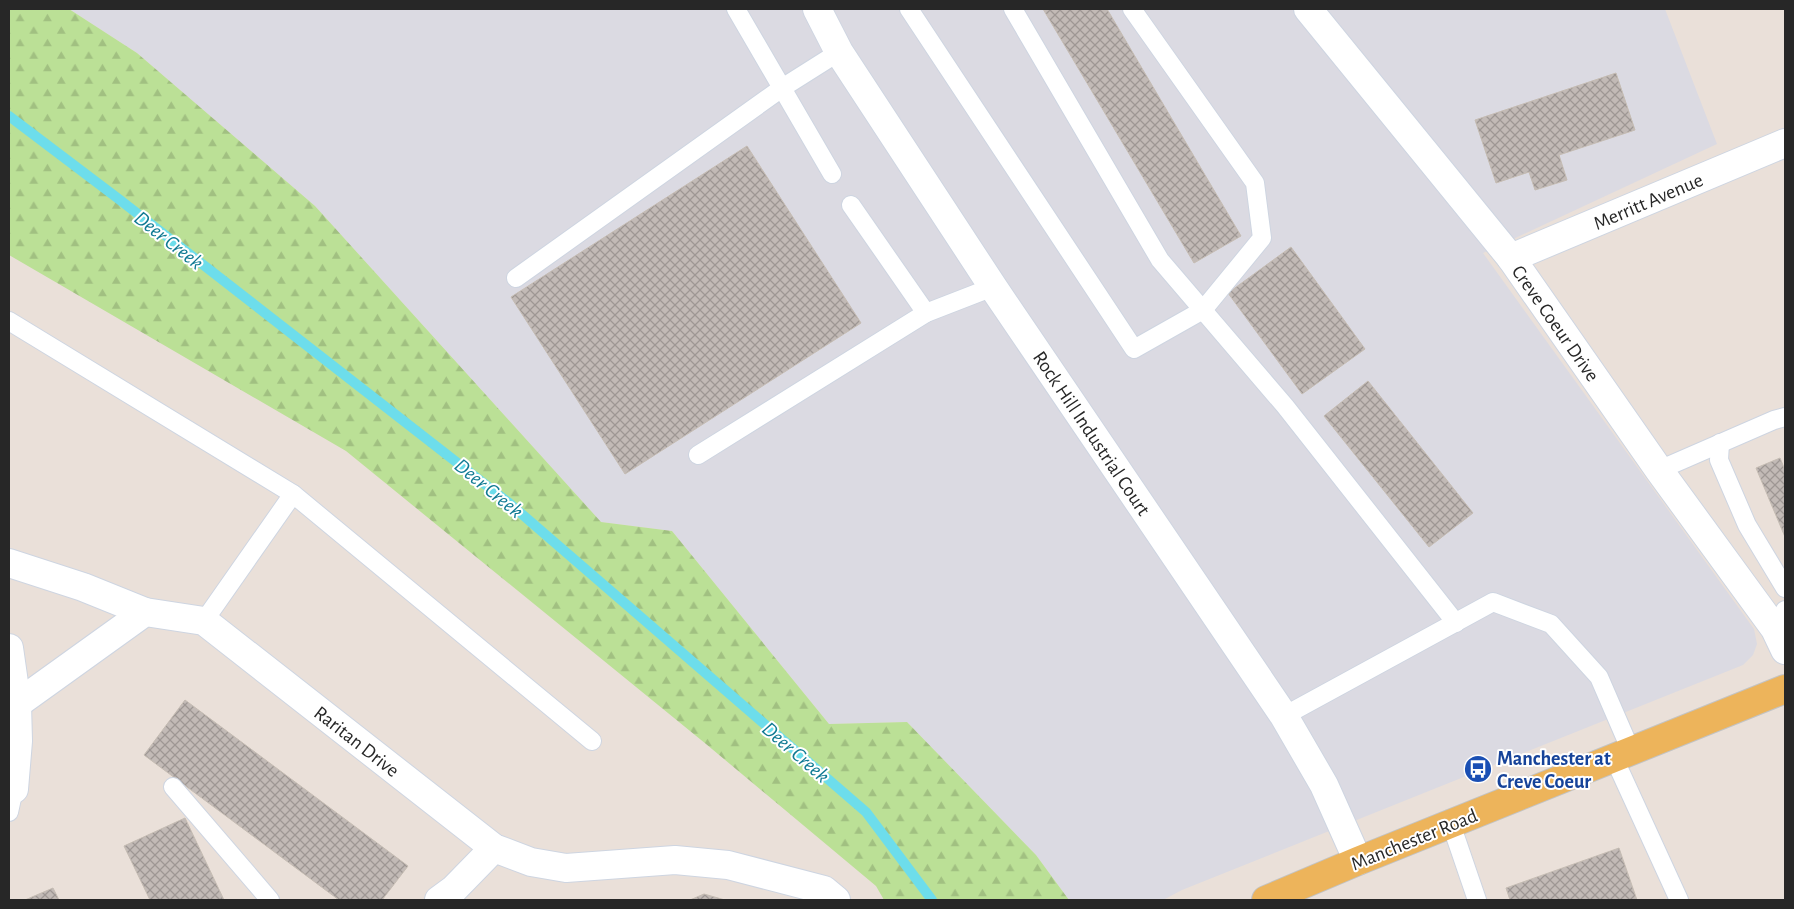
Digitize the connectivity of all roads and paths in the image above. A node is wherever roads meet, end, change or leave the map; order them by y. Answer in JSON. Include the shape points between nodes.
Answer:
{"nodes":[{"id":1,"x":736,"y":9,"type":"edge"},
{"id":2,"x":816,"y":9,"type":"edge"},
{"id":3,"x":909,"y":9,"type":"edge"},
{"id":4,"x":1013,"y":9,"type":"edge"},
{"id":5,"x":1132,"y":9,"type":"edge"},
{"id":6,"x":1308,"y":9,"type":"edge"},
{"id":7,"x":840,"y":52,"type":"junction"},
{"id":8,"x":782,"y":88,"type":"junction"},
{"id":9,"x":1785,"y":143,"type":"edge"},
{"id":10,"x":832,"y":174,"type":"dead end"},
{"id":11,"x":851,"y":205,"type":"dead end"},
{"id":12,"x":1511,"y":258,"type":"junction"},
{"id":13,"x":516,"y":278,"type":"dead end"},
{"id":14,"x":993,"y":287,"type":"junction"},
{"id":15,"x":1203,"y":310,"type":"junction"},
{"id":16,"x":926,"y":313,"type":"junction"},
{"id":17,"x":9,"y":321,"type":"edge"},
{"id":18,"x":1785,"y":417,"type":"edge"},
{"id":19,"x":1720,"y":443,"type":"junction"},
{"id":20,"x":698,"y":455,"type":"dead end"},
{"id":21,"x":1659,"y":470,"type":"junction"},
{"id":22,"x":293,"y":494,"type":"junction"},
{"id":23,"x":9,"y":562,"type":"edge"},
{"id":24,"x":1785,"y":588,"type":"edge"},
{"id":25,"x":145,"y":612,"type":"junction"},
{"id":26,"x":204,"y":621,"type":"junction"},
{"id":27,"x":1456,"y":623,"type":"junction"},
{"id":28,"x":1782,"y":630,"type":"edge"},
{"id":29,"x":9,"y":648,"type":"edge"},
{"id":30,"x":1785,"y":689,"type":"edge"},
{"id":31,"x":17,"y":704,"type":"junction"},
{"id":32,"x":1284,"y":716,"type":"junction"},
{"id":33,"x":592,"y":741,"type":"dead end"},
{"id":34,"x":1622,"y":755,"type":"junction"},
{"id":35,"x":173,"y":787,"type":"dead end"},
{"id":36,"x":11,"y":801,"type":"edge"},
{"id":37,"x":1451,"y":824,"type":"junction"},
{"id":38,"x":494,"y":848,"type":"junction"},
{"id":39,"x":1358,"y":861,"type":"junction"},
{"id":40,"x":270,"y":900,"type":"edge"},
{"id":41,"x":439,"y":900,"type":"edge"},
{"id":42,"x":836,"y":900,"type":"edge"},
{"id":43,"x":1266,"y":900,"type":"edge"},
{"id":44,"x":1477,"y":900,"type":"edge"},
{"id":45,"x":1679,"y":900,"type":"edge"}],
"edges":[{"from":1,"to":8,"type":"lane"},
{"from":2,"to":7,"type":"street","name":"Rock Hill Industrial Court"},
{"from":3,"to":15,"type":"lane","via":[[1134,349]]},
{"from":4,"to":15,"type":"lane","via":[[1160,260]]},
{"from":5,"to":15,"type":"lane","via":[[1255,183],[1262,238]]},
{"from":6,"to":12,"type":"street","name":"Creve Coeur Drive"},
{"from":7,"to":8,"type":"lane"},
{"from":7,"to":14,"type":"street","name":"Rock Hill Industrial Court"},
{"from":8,"to":10,"type":"lane"},
{"from":8,"to":13,"type":"lane"},
{"from":9,"to":12,"type":"street","name":"Merritt Avenue"},
{"from":11,"to":16,"type":"lane"},
{"from":12,"to":21,"type":"street","name":"Creve Coeur Drive"},
{"from":14,"to":16,"type":"lane"},
{"from":14,"to":32,"type":"street","name":"Rock Hill Industrial Court"},
{"from":15,"to":27,"type":"lane","via":[[1285,406]]},
{"from":16,"to":20,"type":"lane"},
{"from":17,"to":22,"type":"lane"},
{"from":18,"to":19,"type":"lane"},
{"from":19,"to":21,"type":"lane"},
{"from":19,"to":24,"type":"lane","via":[[1719,460],[1747,525]]},
{"from":21,"to":28,"type":"street","name":"Creve Coeur Drive"},
{"from":22,"to":26,"type":"lane"},
{"from":22,"to":33,"type":"lane"},
{"from":23,"to":25,"type":"street","name":"Raritan Drive"},
{"from":25,"to":26,"type":"street","name":"Raritan Drive"},
{"from":25,"to":31,"type":"street"},
{"from":26,"to":38,"type":"street","name":"Raritan Drive"},
{"from":27,"to":32,"type":"lane"},
{"from":27,"to":34,"type":"lane","via":[[1493,602],[1551,624],[1599,677]]},
{"from":29,"to":31,"type":"street"},
{"from":30,"to":34,"type":"main road","name":"Manchester Road"},
{"from":31,"to":36,"type":"street","via":[[18,741]]},
{"from":32,"to":39,"type":"street","name":"Rock Hill Industrial Court","via":[[1324,785]]},
{"from":34,"to":37,"type":"main road","name":"Manchester Road"},
{"from":34,"to":45,"type":"lane"},
{"from":35,"to":40,"type":"lane"},
{"from":37,"to":39,"type":"main road","name":"Manchester Road"},
{"from":37,"to":44,"type":"lane"},
{"from":38,"to":41,"type":"street"},
{"from":38,"to":42,"type":"street","name":"Raritan Drive","via":[[531,862],[566,868],[675,860],[728,865],[824,890]]},
{"from":39,"to":43,"type":"main road","name":"Manchester Road"}]}
